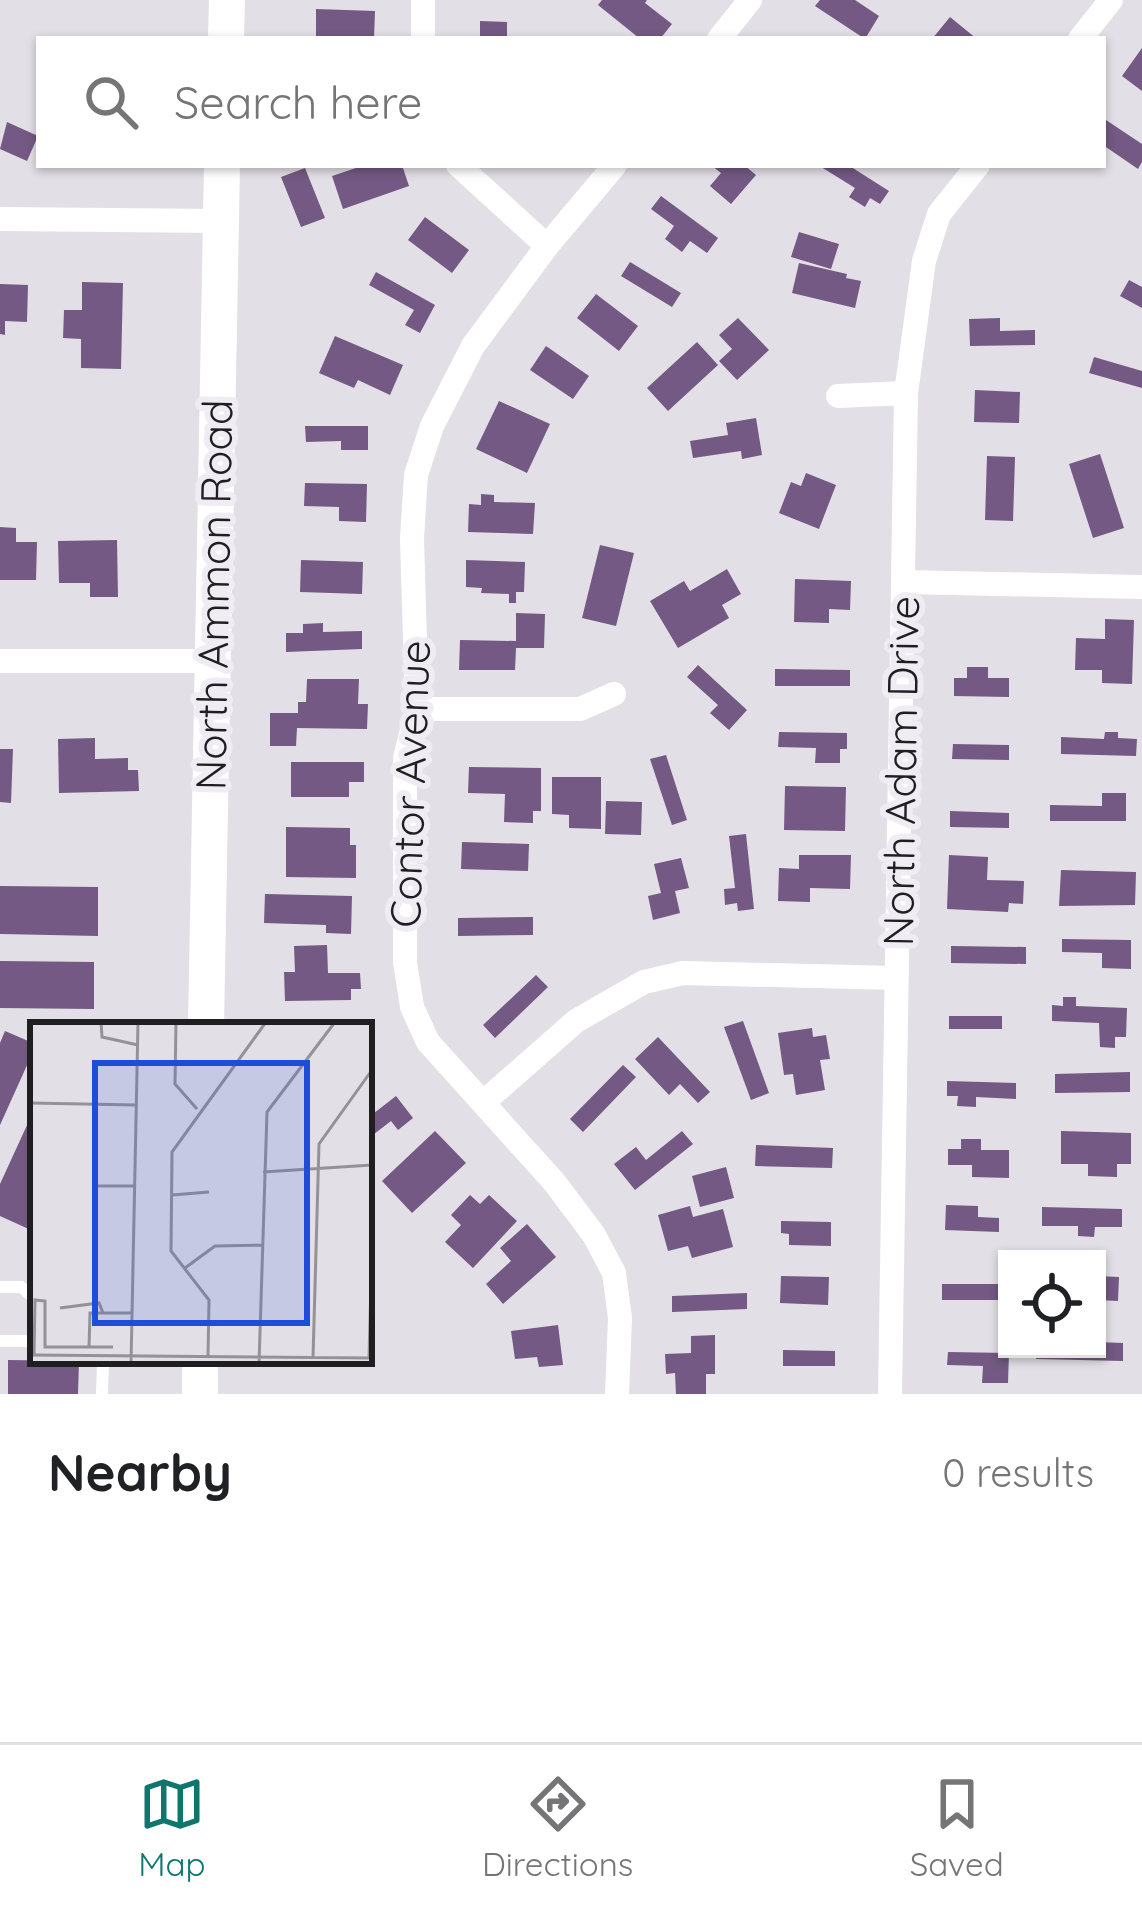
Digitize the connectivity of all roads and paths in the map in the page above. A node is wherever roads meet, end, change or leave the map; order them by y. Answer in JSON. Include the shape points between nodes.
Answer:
{"nodes":[{"id":1,"x":227,"y":0,"type":"edge"},
{"id":2,"x":423,"y":0,"type":"edge"},
{"id":3,"x":750,"y":0,"type":"edge"},
{"id":4,"x":1111,"y":0,"type":"edge"},
{"id":5,"x":226,"y":36,"type":"edge"},
{"id":6,"x":423,"y":36,"type":"edge"},
{"id":7,"x":721,"y":36,"type":"edge"},
{"id":8,"x":1082,"y":36,"type":"edge"},
{"id":9,"x":222,"y":168,"type":"edge"},
{"id":10,"x":461,"y":168,"type":"edge"},
{"id":11,"x":612,"y":168,"type":"edge"},
{"id":12,"x":976,"y":168,"type":"edge"},
{"id":13,"x":0,"y":219,"type":"edge"},
{"id":14,"x":220,"y":221,"type":"junction"},
{"id":15,"x":547,"y":246,"type":"junction"},
{"id":16,"x":906,"y":393,"type":"junction"},
{"id":17,"x":838,"y":396,"type":"dead end"},
{"id":18,"x":905,"y":582,"type":"junction"},
{"id":19,"x":1142,"y":586,"type":"edge"},
{"id":20,"x":212,"y":661,"type":"junction"},
{"id":21,"x":0,"y":662,"type":"edge"},
{"id":22,"x":614,"y":694,"type":"dead end"},
{"id":23,"x":417,"y":709,"type":"junction"},
{"id":24,"x":896,"y":979,"type":"junction"},
{"id":25,"x":206,"y":1022,"type":"edge"},
{"id":26,"x":485,"y":1102,"type":"junction"},
{"id":27,"x":0,"y":1288,"type":"edge"},
{"id":28,"x":30,"y":1294,"type":"edge"},
{"id":29,"x":103,"y":1364,"type":"edge"},
{"id":30,"x":102,"y":1394,"type":"edge"},
{"id":31,"x":617,"y":1394,"type":"edge"},
{"id":32,"x":890,"y":1394,"type":"edge"}],
"edges":[{"from":1,"to":5,"type":"main road"},
{"from":2,"to":6,"type":"street"},
{"from":3,"to":7,"type":"street"},
{"from":4,"to":8,"type":"street"},
{"from":9,"to":14,"type":"main road","name":"North Ammon Road"},
{"from":10,"to":15,"type":"street"},
{"from":11,"to":15,"type":"street","name":"Contor Avenue"},
{"from":12,"to":16,"type":"street","name":"North Adam Drive","via":[[939,214],[929,245]]},
{"from":13,"to":14,"type":"street"},
{"from":14,"to":20,"type":"main road","name":"North Ammon Road"},
{"from":15,"to":23,"type":"street","name":"Contor Avenue","via":[[473,346],[416,475]]},
{"from":16,"to":17,"type":"street"},
{"from":16,"to":18,"type":"street","name":"North Adam Drive"},
{"from":18,"to":19,"type":"street"},
{"from":18,"to":24,"type":"street","name":"North Adam Drive"},
{"from":20,"to":21,"type":"street"},
{"from":20,"to":25,"type":"main road","name":"North Ammon Road"},
{"from":22,"to":23,"type":"street","via":[[580,709]]},
{"from":23,"to":26,"type":"street","name":"Contor Avenue","via":[[405,758],[412,1007],[428,1042]]},
{"from":24,"to":26,"type":"street","via":[[683,973],[644,982],[576,1021]]},
{"from":24,"to":32,"type":"street","name":"North Adam Drive"},
{"from":26,"to":31,"type":"street","name":"Contor Avenue","via":[[594,1235],[614,1273]]},
{"from":27,"to":28,"type":"lane"},
{"from":29,"to":30,"type":"lane"}]}
